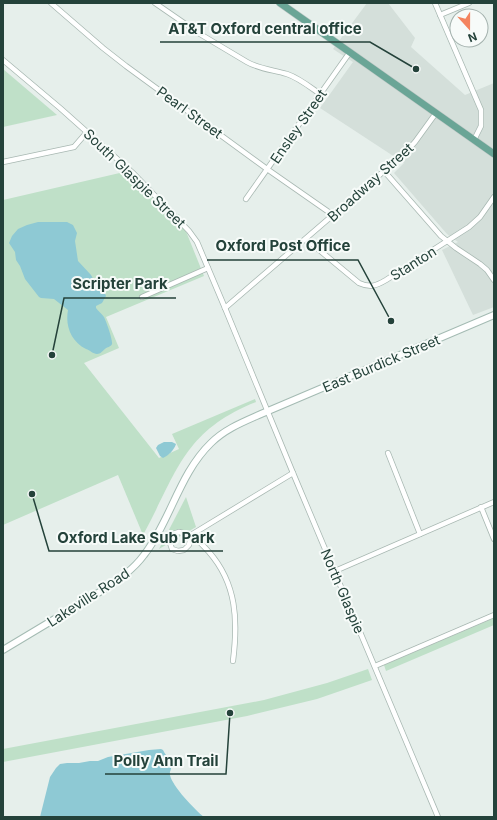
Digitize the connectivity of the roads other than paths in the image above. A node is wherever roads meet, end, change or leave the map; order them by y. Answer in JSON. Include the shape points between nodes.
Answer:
{"nodes":[{"id":1,"x":51,"y":3,"type":"edge"},
{"id":2,"x":155,"y":3,"type":"edge"},
{"id":3,"x":280,"y":3,"type":"edge"},
{"id":4,"x":435,"y":3,"type":"edge"},
{"id":5,"x":469,"y":3,"type":"edge"},
{"id":6,"x":440,"y":15,"type":"junction"},
{"id":7,"x":350,"y":52,"type":"junction"},
{"id":8,"x":3,"y":60,"type":"edge"},
{"id":9,"x":320,"y":94,"type":"junction"},
{"id":10,"x":436,"y":113,"type":"junction"},
{"id":11,"x":87,"y":132,"type":"junction"},
{"id":12,"x":474,"y":140,"type":"junction"},
{"id":13,"x":494,"y":154,"type":"edge"},
{"id":14,"x":3,"y":162,"type":"edge"},
{"id":15,"x":267,"y":169,"type":"junction"},
{"id":16,"x":384,"y":172,"type":"junction"},
{"id":17,"x":494,"y":197,"type":"edge"},
{"id":18,"x":246,"y":199,"type":"dead end"},
{"id":19,"x":333,"y":215,"type":"junction"},
{"id":20,"x":306,"y":239,"type":"junction"},
{"id":21,"x":448,"y":241,"type":"junction"},
{"id":22,"x":208,"y":268,"type":"junction"},
{"id":23,"x":494,"y":280,"type":"edge"},
{"id":24,"x":142,"y":296,"type":"dead end"},
{"id":25,"x":226,"y":308,"type":"junction"},
{"id":26,"x":494,"y":315,"type":"edge"},
{"id":27,"x":268,"y":411,"type":"junction"},
{"id":28,"x":388,"y":453,"type":"dead end"},
{"id":29,"x":293,"y":473,"type":"junction"},
{"id":30,"x":494,"y":502,"type":"edge"},
{"id":31,"x":481,"y":507,"type":"junction"},
{"id":32,"x":420,"y":534,"type":"junction"},
{"id":33,"x":191,"y":535,"type":"junction"},
{"id":34,"x":494,"y":539,"type":"edge"},
{"id":35,"x":335,"y":571,"type":"junction"},
{"id":36,"x":494,"y":615,"type":"edge"},
{"id":37,"x":3,"y":650,"type":"edge"},
{"id":38,"x":233,"y":661,"type":"dead end"},
{"id":39,"x":375,"y":666,"type":"junction"},
{"id":40,"x":438,"y":817,"type":"edge"}],
"edges":[{"from":1,"to":15,"type":"street","name":"Pearl Street","via":[[126,66]]},
{"from":2,"to":9,"type":"street","via":[[247,62],[300,80]]},
{"from":3,"to":7,"type":"main road"},
{"from":4,"to":6,"type":"street"},
{"from":5,"to":6,"type":"street"},
{"from":6,"to":12,"type":"street","via":[[481,110],[481,126]]},
{"from":7,"to":9,"type":"street","name":"Ensley Street"},
{"from":7,"to":10,"type":"main road"},
{"from":8,"to":11,"type":"street","name":"South Glaspie Street"},
{"from":9,"to":15,"type":"street","name":"Ensley Street"},
{"from":10,"to":12,"type":"main road"},
{"from":10,"to":16,"type":"street","name":"Broadway Street","via":[[413,144]]},
{"from":11,"to":14,"type":"street","via":[[74,146]]},
{"from":11,"to":22,"type":"street","name":"South Glaspie Street","via":[[134,174],[190,231]]},
{"from":12,"to":13,"type":"main road"},
{"from":15,"to":18,"type":"street","name":"Ensley Street"},
{"from":15,"to":19,"type":"street","name":"Pearl Street"},
{"from":16,"to":19,"type":"street","name":"Broadway Street"},
{"from":16,"to":21,"type":"street"},
{"from":17,"to":21,"type":"street","name":"Stanton","via":[[475,222]]},
{"from":19,"to":20,"type":"street","name":"Broadway Street"},
{"from":20,"to":21,"type":"street","name":"Stanton","via":[[356,280],[370,286],[383,282]]},
{"from":20,"to":25,"type":"street","name":"Broadway Street"},
{"from":21,"to":23,"type":"street","via":[[488,270]]},
{"from":22,"to":24,"type":"street"},
{"from":22,"to":25,"type":"street","name":"South Glaspie Street"},
{"from":25,"to":27,"type":"street","name":"South Glaspie Street"},
{"from":26,"to":27,"type":"main road","name":"East Burdick Street"},
{"from":27,"to":29,"type":"street","name":"North Glaspie"},
{"from":27,"to":37,"type":"main road","name":"Lakeville Road","via":[[230,428],[202,454],[188,474],[151,545],[130,570],[103,590]]},
{"from":28,"to":32,"type":"street"},
{"from":29,"to":33,"type":"street"},
{"from":29,"to":35,"type":"street","name":"North Glaspie"},
{"from":30,"to":31,"type":"street"},
{"from":31,"to":32,"type":"street"},
{"from":31,"to":34,"type":"street"},
{"from":32,"to":35,"type":"street"},
{"from":33,"to":33,"type":"street","via":[[179,532],[174,534],[170,543],[172,549],[184,550],[189,545]]},
{"from":33,"to":38,"type":"street","via":[[213,558],[223,572],[229,588],[236,628]]},
{"from":35,"to":39,"type":"street","name":"North Glaspie"},
{"from":36,"to":39,"type":"street"},
{"from":39,"to":40,"type":"street","name":"North Glaspie"}]}
